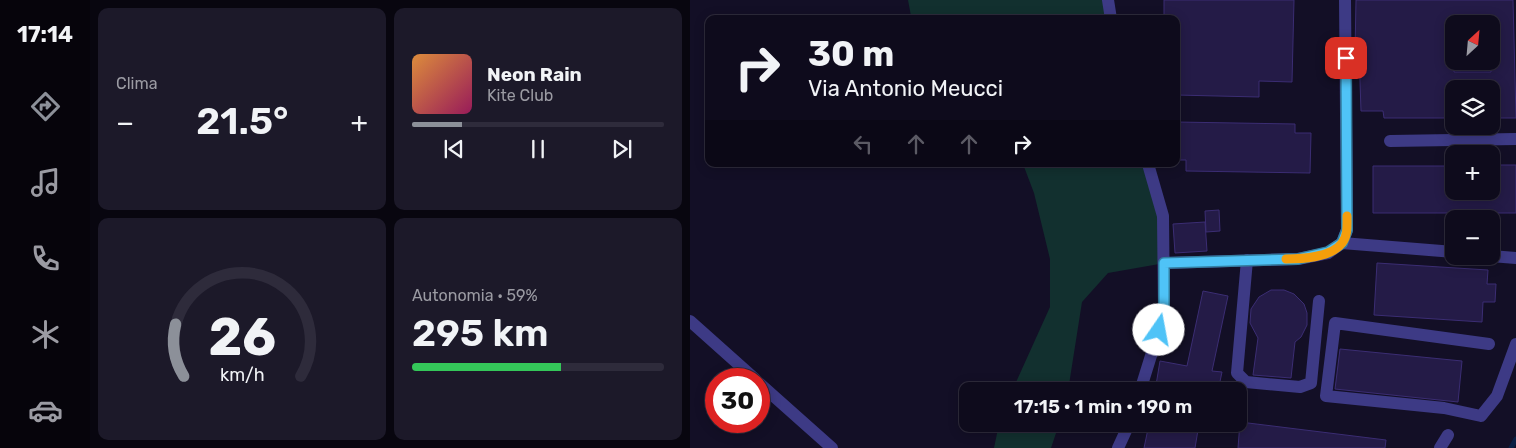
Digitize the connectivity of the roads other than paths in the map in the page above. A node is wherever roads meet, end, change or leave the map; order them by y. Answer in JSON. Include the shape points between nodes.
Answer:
{"nodes":[{"id":1,"x":1108,"y":0,"type":"edge"},
{"id":2,"x":1345,"y":0,"type":"edge"},
{"id":3,"x":1110,"y":15,"type":"edge"},
{"id":4,"x":1516,"y":139,"type":"edge"},
{"id":5,"x":1390,"y":141,"type":"dead end"},
{"id":6,"x":1149,"y":167,"type":"edge"},
{"id":7,"x":1342,"y":243,"type":"junction"},
{"id":8,"x":1445,"y":251,"type":"edge"},
{"id":9,"x":1500,"y":257,"type":"edge"},
{"id":10,"x":1516,"y":258,"type":"edge"},
{"id":11,"x":1247,"y":260,"type":"junction"},
{"id":12,"x":1164,"y":263,"type":"junction"},
{"id":13,"x":1319,"y":301,"type":"dead end"},
{"id":14,"x":690,"y":321,"type":"edge"},
{"id":15,"x":1488,"y":344,"type":"dead end"},
{"id":16,"x":1516,"y":344,"type":"edge"},
{"id":17,"x":743,"y":368,"type":"edge"},
{"id":18,"x":1143,"y":382,"type":"edge"},
{"id":19,"x":770,"y":392,"type":"edge"},
{"id":20,"x":1125,"y":432,"type":"edge"},
{"id":21,"x":1448,"y":435,"type":"dead end"},
{"id":22,"x":832,"y":448,"type":"edge"},
{"id":23,"x":1118,"y":448,"type":"edge"},
{"id":24,"x":1440,"y":448,"type":"edge"}],
"edges":[{"from":1,"to":3,"type":"street"},
{"from":2,"to":7,"type":"street","via":[[1347,230]]},
{"from":4,"to":5,"type":"street"},
{"from":6,"to":12,"type":"street","via":[[1163,216]]},
{"from":7,"to":8,"type":"street"},
{"from":7,"to":11,"type":"street","via":[[1328,252],[1298,259]]},
{"from":9,"to":10,"type":"street"},
{"from":11,"to":12,"type":"street"},
{"from":11,"to":13,"type":"street","via":[[1237,373],[1246,382],[1300,387],[1311,383]]},
{"from":12,"to":18,"type":"street","via":[[1164,314]]},
{"from":14,"to":17,"type":"street"},
{"from":15,"to":16,"type":"street","via":[[1335,323],[1326,396],[1444,408],[1481,416],[1497,396]]},
{"from":19,"to":22,"type":"street"},
{"from":20,"to":23,"type":"street"},
{"from":21,"to":24,"type":"street"}]}
